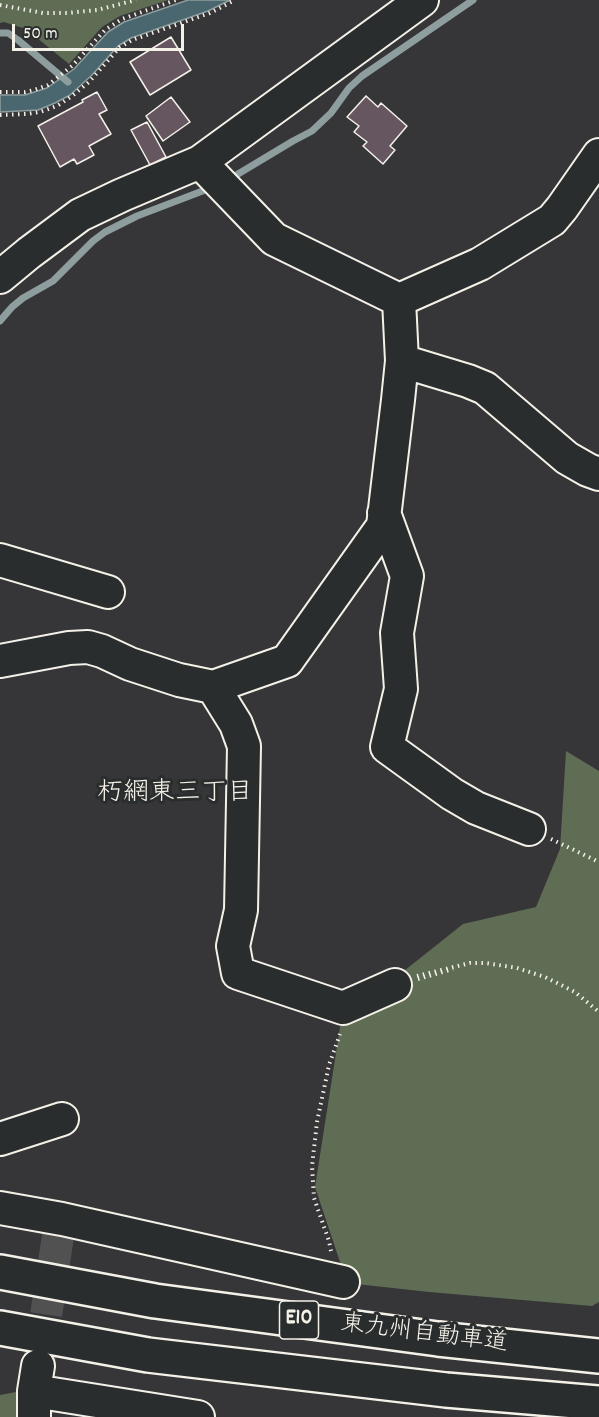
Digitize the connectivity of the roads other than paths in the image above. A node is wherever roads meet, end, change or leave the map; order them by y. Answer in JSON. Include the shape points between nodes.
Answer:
{"nodes":[{"id":1,"x":422,"y":0,"type":"edge"},
{"id":2,"x":599,"y":155,"type":"edge"},
{"id":3,"x":214,"y":176,"type":"junction"},
{"id":4,"x":0,"y":277,"type":"edge"},
{"id":5,"x":399,"y":300,"type":"junction"},
{"id":6,"x":402,"y":361,"type":"junction"},
{"id":7,"x":599,"y":474,"type":"edge"},
{"id":8,"x":384,"y":513,"type":"junction"},
{"id":9,"x":0,"y":560,"type":"edge"},
{"id":10,"x":108,"y":592,"type":"dead end"},
{"id":11,"x":0,"y":662,"type":"edge"},
{"id":12,"x":213,"y":687,"type":"junction"},
{"id":13,"x":529,"y":829,"type":"road end"},
{"id":14,"x":394,"y":985,"type":"road end"},
{"id":15,"x":62,"y":1119,"type":"dead end"},
{"id":16,"x":0,"y":1139,"type":"edge"},
{"id":17,"x":0,"y":1208,"type":"edge"},
{"id":18,"x":0,"y":1272,"type":"edge"},
{"id":19,"x":337,"y":1280,"type":"road end"},
{"id":20,"x":0,"y":1328,"type":"edge"},
{"id":21,"x":599,"y":1356,"type":"edge"},
{"id":22,"x":35,"y":1391,"type":"edge"},
{"id":23,"x":599,"y":1403,"type":"edge"},
{"id":24,"x":198,"y":1417,"type":"edge"}],
"edges":[{"from":1,"to":3,"type":"street"},
{"from":2,"to":5,"type":"street","via":[[552,220],[480,264]]},
{"from":3,"to":4,"type":"street","via":[[122,195],[80,215]]},
{"from":3,"to":5,"type":"street","via":[[274,239]]},
{"from":5,"to":6,"type":"street"},
{"from":6,"to":7,"type":"street","via":[[485,388],[567,458]]},
{"from":6,"to":8,"type":"street"},
{"from":8,"to":12,"type":"street","via":[[383,526],[287,661]]},
{"from":8,"to":13,"type":"street","via":[[407,576],[397,633],[401,689],[387,747],[460,799]]},
{"from":9,"to":10,"type":"street"},
{"from":11,"to":12,"type":"street","via":[[88,647],[179,680]]},
{"from":12,"to":14,"type":"street","via":[[236,724],[244,746],[241,910],[233,946],[237,973],[343,1008]]},
{"from":15,"to":16,"type":"street"},
{"from":17,"to":19,"type":"street","via":[[60,1228]]},
{"from":18,"to":21,"type":"highway","name":"東九州自動車道","number":"E10","via":[[154,1301],[438,1340]]},
{"from":20,"to":23,"type":"highway","name":"東九州自動車道","number":"E10","via":[[148,1355],[446,1390]]},
{"from":22,"to":24,"type":"street"}]}
